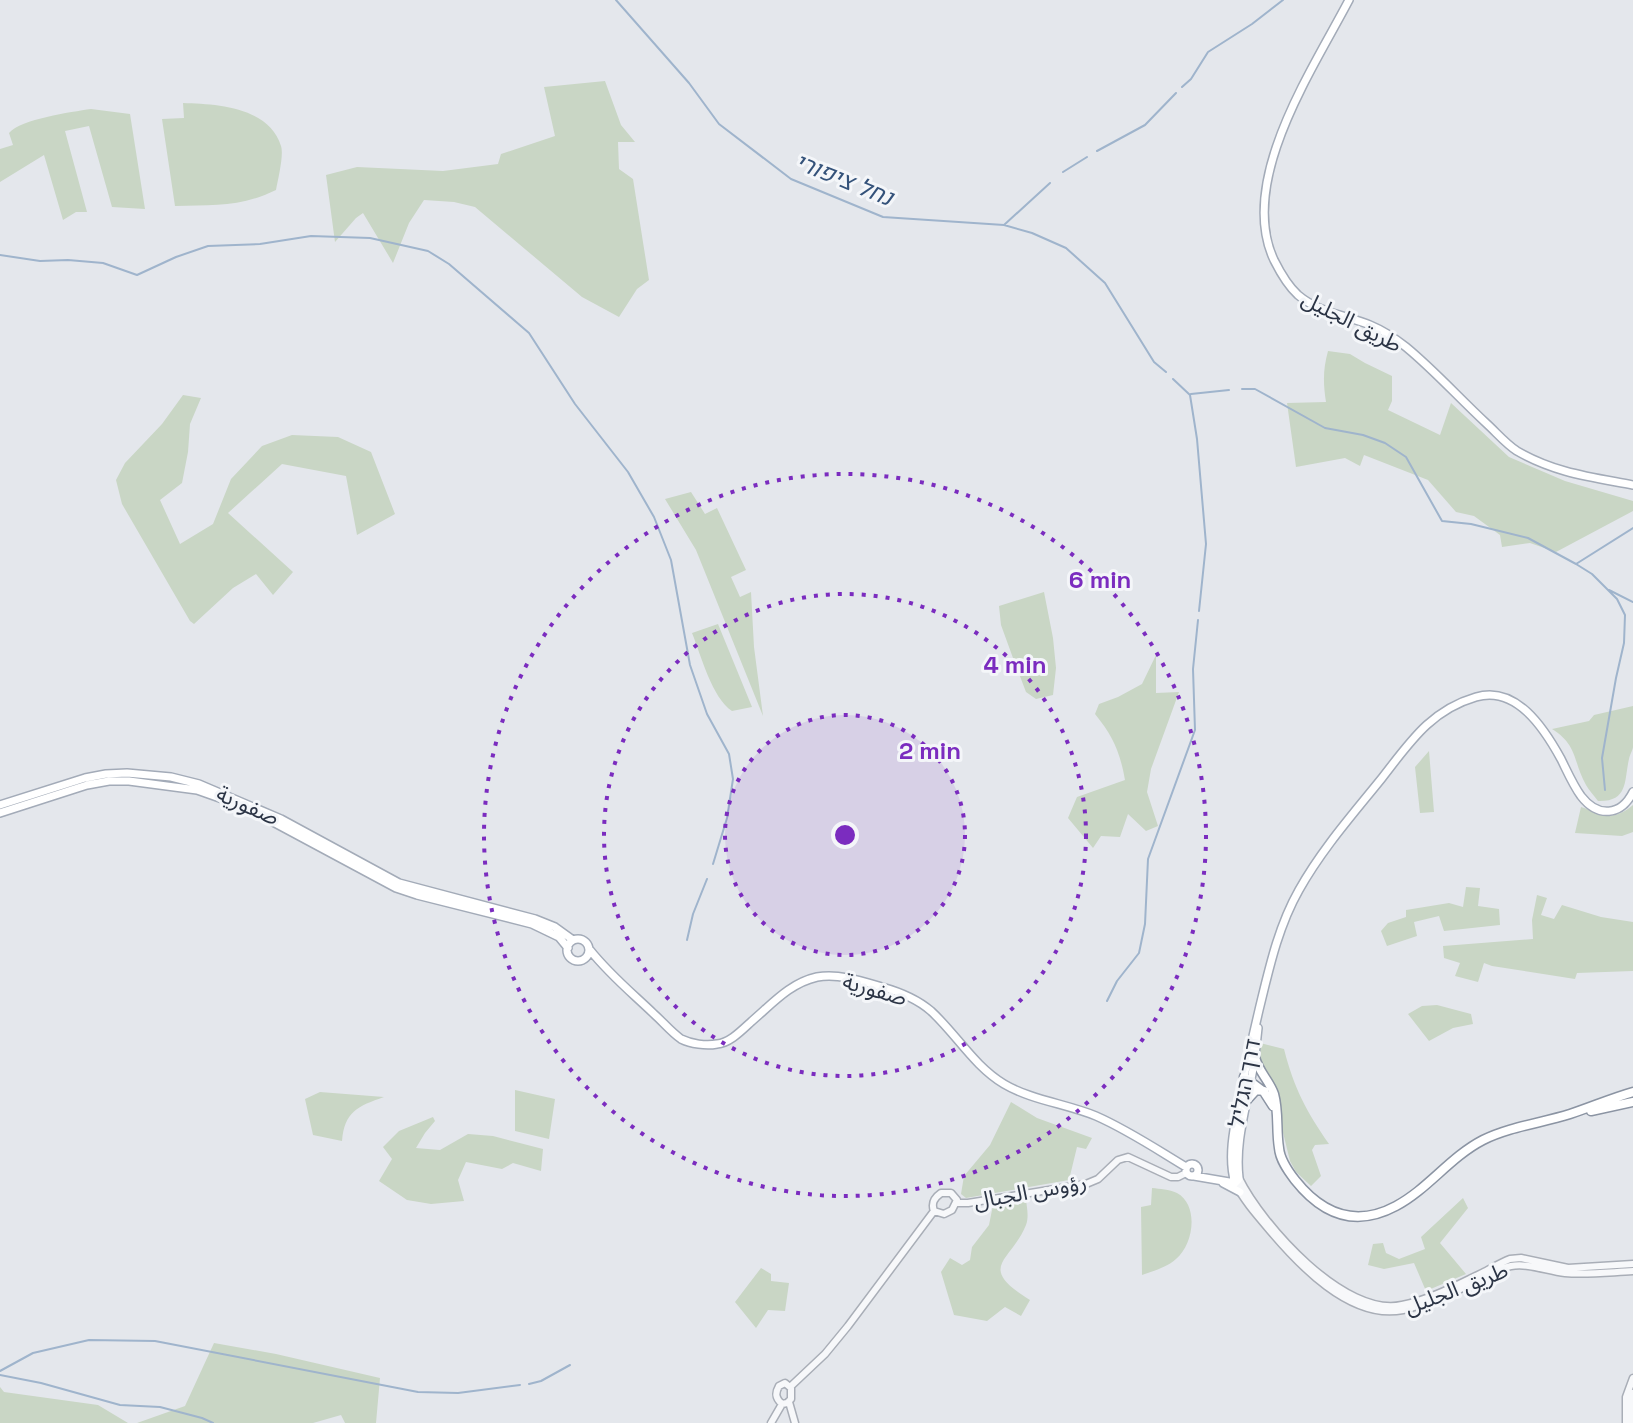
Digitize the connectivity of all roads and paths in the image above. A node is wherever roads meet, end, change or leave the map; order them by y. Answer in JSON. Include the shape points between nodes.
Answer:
{"nodes":[{"id":1,"x":1349,"y":0,"type":"edge"},
{"id":2,"x":1633,"y":485,"type":"edge"},
{"id":3,"x":1633,"y":792,"type":"edge"},
{"id":4,"x":0,"y":805,"type":"edge"},
{"id":5,"x":0,"y":813,"type":"edge"},
{"id":6,"x":573,"y":940,"type":"junction"},
{"id":7,"x":568,"y":948,"type":"junction"},
{"id":8,"x":590,"y":950,"type":"junction"},
{"id":9,"x":584,"y":959,"type":"junction"},
{"id":10,"x":608,"y":972,"type":"junction"},
{"id":11,"x":1259,"y":1010,"type":"junction"},
{"id":12,"x":1255,"y":1057,"type":"junction"},
{"id":13,"x":1249,"y":1078,"type":"junction"},
{"id":14,"x":1269,"y":1092,"type":"junction"},
{"id":15,"x":1633,"y":1092,"type":"edge"},
{"id":16,"x":1246,"y":1101,"type":"junction"},
{"id":17,"x":1633,"y":1102,"type":"edge"},
{"id":18,"x":1570,"y":1114,"type":"junction"},
{"id":19,"x":1232,"y":1168,"type":"junction"},
{"id":20,"x":1189,"y":1172,"type":"junction"},
{"id":21,"x":1216,"y":1179,"type":"junction"},
{"id":22,"x":1236,"y":1180,"type":"junction"},
{"id":23,"x":1240,"y":1192,"type":"junction"},
{"id":24,"x":957,"y":1203,"type":"junction"},
{"id":25,"x":934,"y":1211,"type":"junction"},
{"id":26,"x":1633,"y":1264,"type":"edge"},
{"id":27,"x":1633,"y":1271,"type":"edge"},
{"id":28,"x":1633,"y":1378,"type":"edge"},
{"id":29,"x":790,"y":1387,"type":"junction"},
{"id":30,"x":1633,"y":1393,"type":"edge"},
{"id":31,"x":786,"y":1403,"type":"junction"},
{"id":32,"x":771,"y":1423,"type":"edge"},
{"id":33,"x":795,"y":1423,"type":"edge"},
{"id":34,"x":1628,"y":1423,"type":"edge"}],
"edges":[{"from":1,"to":2,"type":"main road","name":"طريق الجليل","via":[[1283,130],[1267,179],[1268,242],[1284,278],[1310,303],[1371,325],[1405,346],[1515,450],[1560,471]]},
{"from":3,"to":11,"type":"main road","via":[[1619,809],[1601,812],[1592,807],[1534,719],[1510,698],[1484,694],[1448,708],[1414,739],[1315,863],[1288,912]]},
{"from":4,"to":6,"type":"main road","name":"صفورية","via":[[106,774],[185,780],[281,819],[399,883],[535,919]]},
{"from":5,"to":7,"type":"main road","name":"صفورية","via":[[109,781],[197,790],[273,822],[396,888],[532,924],[559,937]]},
{"from":6,"to":7,"type":"main road"},
{"from":6,"to":8,"type":"main road","via":[[584,940]]},
{"from":7,"to":9,"type":"main road","via":[[573,959]]},
{"from":8,"to":9,"type":"main road"},
{"from":8,"to":10,"type":"main road","name":"صفورية"},
{"from":9,"to":10,"type":"main road","name":"صفورية"},
{"from":10,"to":20,"type":"main road","name":"صفورية","via":[[683,1039],[706,1045],[733,1037],[784,993],[816,978],[859,980],[887,988],[930,1010],[975,1062],[1003,1083],[1097,1117]]},
{"from":11,"to":12,"type":"main road","name":"דרך הגליל"},
{"from":11,"to":13,"type":"main road","name":"דרך הגליל"},
{"from":12,"to":13,"type":"main road","name":"דרך הגליל"},
{"from":12,"to":14,"type":"highway"},
{"from":13,"to":14,"type":"highway"},
{"from":13,"to":16,"type":"main road","name":"דרך הגליל"},
{"from":13,"to":19,"type":"main road","name":"דרך הגליל","via":[[1233,1138]]},
{"from":14,"to":16,"type":"highway","via":[[1256,1090]]},
{"from":14,"to":18,"type":"highway","via":[[1279,1149],[1290,1175],[1324,1208],[1343,1216],[1384,1211],[1482,1141]]},
{"from":15,"to":18,"type":"highway"},
{"from":16,"to":22,"type":"main road","name":"דרך הגליל"},
{"from":17,"to":18,"type":"highway"},
{"from":19,"to":21,"type":"main road"},
{"from":19,"to":22,"type":"main road","name":"דרך הגליל"},
{"from":20,"to":21,"type":"main road","name":"صفورية"},
{"from":20,"to":21,"type":"main road","via":[[1193,1164]]},
{"from":20,"to":24,"type":"street","name":"رؤوس الجبال","via":[[1171,1177],[1128,1157],[1086,1184]]},
{"from":21,"to":22,"type":"main road","name":"صفورية"},
{"from":21,"to":23,"type":"main road"},
{"from":22,"to":23,"type":"street","name":"طريق الجليل"},
{"from":22,"to":26,"type":"street","name":"طريق الجليل","via":[[1303,1261],[1340,1290],[1371,1304],[1414,1302],[1510,1259],[1568,1268]]},
{"from":23,"to":27,"type":"street","name":"طريق الجليل","via":[[1299,1264],[1345,1298],[1370,1308],[1402,1310],[1515,1265],[1566,1273]]},
{"from":24,"to":25,"type":"street","via":[[949,1213]]},
{"from":24,"to":25,"type":"street","via":[[956,1196],[941,1193],[933,1202]]},
{"from":25,"to":29,"type":"street","via":[[848,1326]]},
{"from":28,"to":34,"type":"street","via":[[1626,1397]]},
{"from":29,"to":31,"type":"street","via":[[792,1396]]},
{"from":29,"to":31,"type":"street","via":[[785,1383],[777,1390],[776,1397]]},
{"from":30,"to":34,"type":"street"},
{"from":31,"to":32,"type":"street"},
{"from":31,"to":33,"type":"street"}]}
